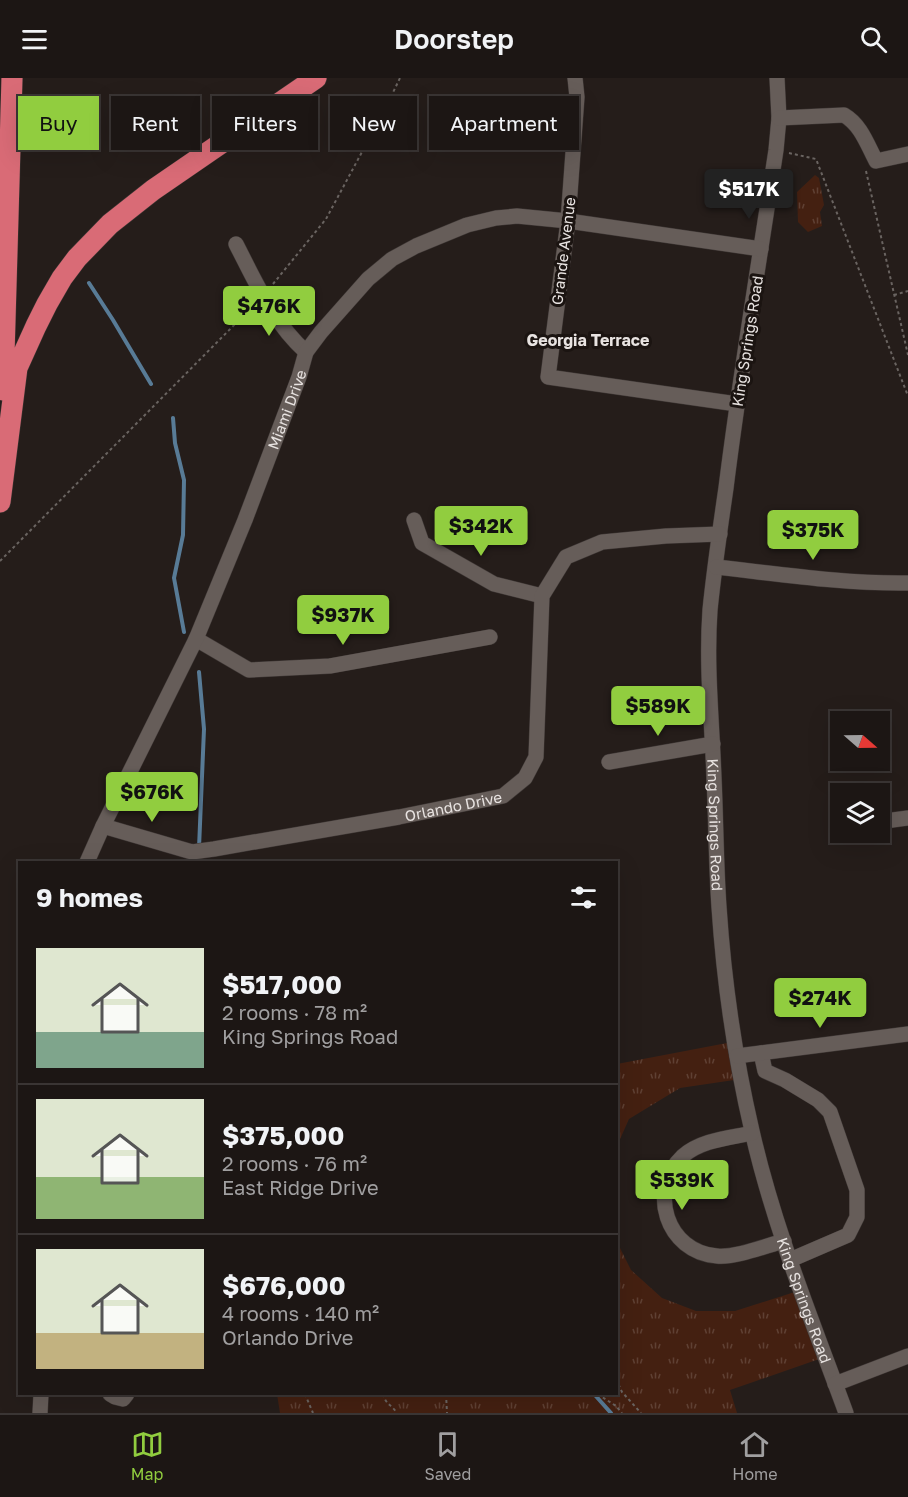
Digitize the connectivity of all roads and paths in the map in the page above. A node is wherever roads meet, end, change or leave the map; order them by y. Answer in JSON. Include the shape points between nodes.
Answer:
{"nodes":[{"id":1,"x":12,"y":78,"type":"edge"},
{"id":2,"x":316,"y":78,"type":"edge"},
{"id":3,"x":400,"y":78,"type":"edge"},
{"id":4,"x":574,"y":78,"type":"edge"},
{"id":5,"x":777,"y":78,"type":"edge"},
{"id":6,"x":779,"y":118,"type":"junction"},
{"id":7,"x":776,"y":150,"type":"junction"},
{"id":8,"x":908,"y":154,"type":"edge"},
{"id":9,"x":876,"y":160,"type":"junction"},
{"id":10,"x":568,"y":221,"type":"junction"},
{"id":11,"x":236,"y":244,"type":"dead end"},
{"id":12,"x":761,"y":249,"type":"junction"},
{"id":13,"x":260,"y":289,"type":"junction"},
{"id":14,"x":908,"y":291,"type":"edge"},
{"id":15,"x":894,"y":295,"type":"junction"},
{"id":16,"x":306,"y":352,"type":"junction"},
{"id":17,"x":908,"y":355,"type":"edge"},
{"id":18,"x":908,"y":396,"type":"edge"},
{"id":19,"x":737,"y":404,"type":"junction"},
{"id":20,"x":0,"y":502,"type":"edge"},
{"id":21,"x":0,"y":508,"type":"edge"},
{"id":22,"x":414,"y":520,"type":"dead end"},
{"id":23,"x":720,"y":534,"type":"junction"},
{"id":24,"x":0,"y":561,"type":"edge"},
{"id":25,"x":716,"y":567,"type":"junction"},
{"id":26,"x":908,"y":583,"type":"edge"},
{"id":27,"x":542,"y":596,"type":"junction"},
{"id":28,"x":490,"y":637,"type":"dead end"},
{"id":29,"x":196,"y":639,"type":"junction"},
{"id":30,"x":713,"y":744,"type":"junction"},
{"id":31,"x":609,"y":762,"type":"dead end"},
{"id":32,"x":908,"y":818,"type":"edge"},
{"id":33,"x":890,"y":820,"type":"edge"},
{"id":34,"x":104,"y":826,"type":"junction"},
{"id":35,"x":87,"y":861,"type":"edge"},
{"id":36,"x":908,"y":1034,"type":"edge"},
{"id":37,"x":761,"y":1053,"type":"junction"},
{"id":38,"x":736,"y":1056,"type":"junction"},
{"id":39,"x":752,"y":1133,"type":"junction"},
{"id":40,"x":784,"y":1241,"type":"junction"},
{"id":41,"x":790,"y":1260,"type":"junction"},
{"id":42,"x":908,"y":1356,"type":"edge"},
{"id":43,"x":618,"y":1383,"type":"edge"},
{"id":44,"x":835,"y":1384,"type":"junction"},
{"id":45,"x":40,"y":1395,"type":"edge"},
{"id":46,"x":112,"y":1395,"type":"edge"},
{"id":47,"x":127,"y":1395,"type":"edge"},
{"id":48,"x":305,"y":1395,"type":"edge"},
{"id":49,"x":383,"y":1395,"type":"edge"},
{"id":50,"x":446,"y":1395,"type":"edge"},
{"id":51,"x":599,"y":1395,"type":"edge"},
{"id":52,"x":40,"y":1413,"type":"edge"},
{"id":53,"x":313,"y":1413,"type":"edge"},
{"id":54,"x":397,"y":1413,"type":"edge"},
{"id":55,"x":447,"y":1413,"type":"edge"},
{"id":56,"x":622,"y":1413,"type":"edge"},
{"id":57,"x":641,"y":1413,"type":"edge"},
{"id":58,"x":846,"y":1413,"type":"edge"}],
"edges":[{"from":1,"to":20,"type":"highway"},
{"from":2,"to":20,"type":"highway","via":[[153,190],[110,224],[62,278],[17,368]]},
{"from":3,"to":13,"type":"path","via":[[326,219]]},
{"from":4,"to":10,"type":"street","name":"Grande Avenue","via":[[578,97]]},
{"from":5,"to":6,"type":"street","name":"King Springs Road"},
{"from":6,"to":7,"type":"street","name":"King Springs Road"},
{"from":6,"to":9,"type":"street","via":[[844,115],[858,126]]},
{"from":7,"to":12,"type":"street","name":"King Springs Road"},
{"from":7,"to":18,"type":"path","via":[[816,159]]},
{"from":8,"to":9,"type":"street"},
{"from":9,"to":15,"type":"path","via":[[864,164]]},
{"from":10,"to":12,"type":"street","name":"Miami Drive"},
{"from":10,"to":16,"type":"street","name":"Miami Drive","via":[[496,218],[416,246],[368,279]]},
{"from":10,"to":19,"type":"street","name":"Grande Avenue","via":[[548,377]]},
{"from":11,"to":13,"type":"street"},
{"from":12,"to":19,"type":"street","name":"King Springs Road"},
{"from":13,"to":16,"type":"street","via":[[284,329]]},
{"from":13,"to":24,"type":"path","via":[[135,426]]},
{"from":14,"to":15,"type":"path"},
{"from":15,"to":17,"type":"path"},
{"from":16,"to":29,"type":"street","name":"Miami Drive","via":[[249,510]]},
{"from":19,"to":23,"type":"street","name":"King Springs Road"},
{"from":20,"to":21,"type":"highway"},
{"from":22,"to":27,"type":"street","via":[[422,543],[494,584]]},
{"from":23,"to":25,"type":"street","name":"King Springs Road"},
{"from":23,"to":27,"type":"street","name":"Orlando Drive","via":[[602,542],[566,556]]},
{"from":25,"to":26,"type":"street"},
{"from":25,"to":30,"type":"street","name":"King Springs Road","via":[[708,653]]},
{"from":27,"to":34,"type":"street","name":"Orlando Drive","via":[[536,758],[525,778],[503,796],[192,852]]},
{"from":28,"to":29,"type":"street","via":[[330,666],[249,669]]},
{"from":29,"to":34,"type":"street","name":"Miami Drive"},
{"from":30,"to":31,"type":"street"},
{"from":30,"to":38,"type":"street","name":"King Springs Road","via":[[719,908]]},
{"from":32,"to":33,"type":"street"},
{"from":34,"to":35,"type":"street","name":"Miami Drive"},
{"from":36,"to":37,"type":"street"},
{"from":37,"to":38,"type":"street"},
{"from":37,"to":41,"type":"street","via":[[765,1071],[818,1100],[830,1112],[857,1190],[857,1217],[848,1235]]},
{"from":38,"to":39,"type":"street","name":"King Springs Road"},
{"from":39,"to":40,"type":"street","name":"King Springs Road"},
{"from":39,"to":40,"type":"street","via":[[698,1146],[684,1155],[667,1179],[664,1209],[683,1242],[704,1254],[730,1256]]},
{"from":40,"to":41,"type":"street","name":"King Springs Road"},
{"from":41,"to":44,"type":"street","name":"King Springs Road"},
{"from":42,"to":44,"type":"street"},
{"from":43,"to":57,"type":"path"},
{"from":44,"to":58,"type":"street","name":"King Springs Road"},
{"from":45,"to":52,"type":"street"},
{"from":46,"to":47,"type":"street"},
{"from":48,"to":53,"type":"path"},
{"from":49,"to":54,"type":"path"},
{"from":50,"to":55,"type":"path"},
{"from":51,"to":56,"type":"path"}]}
